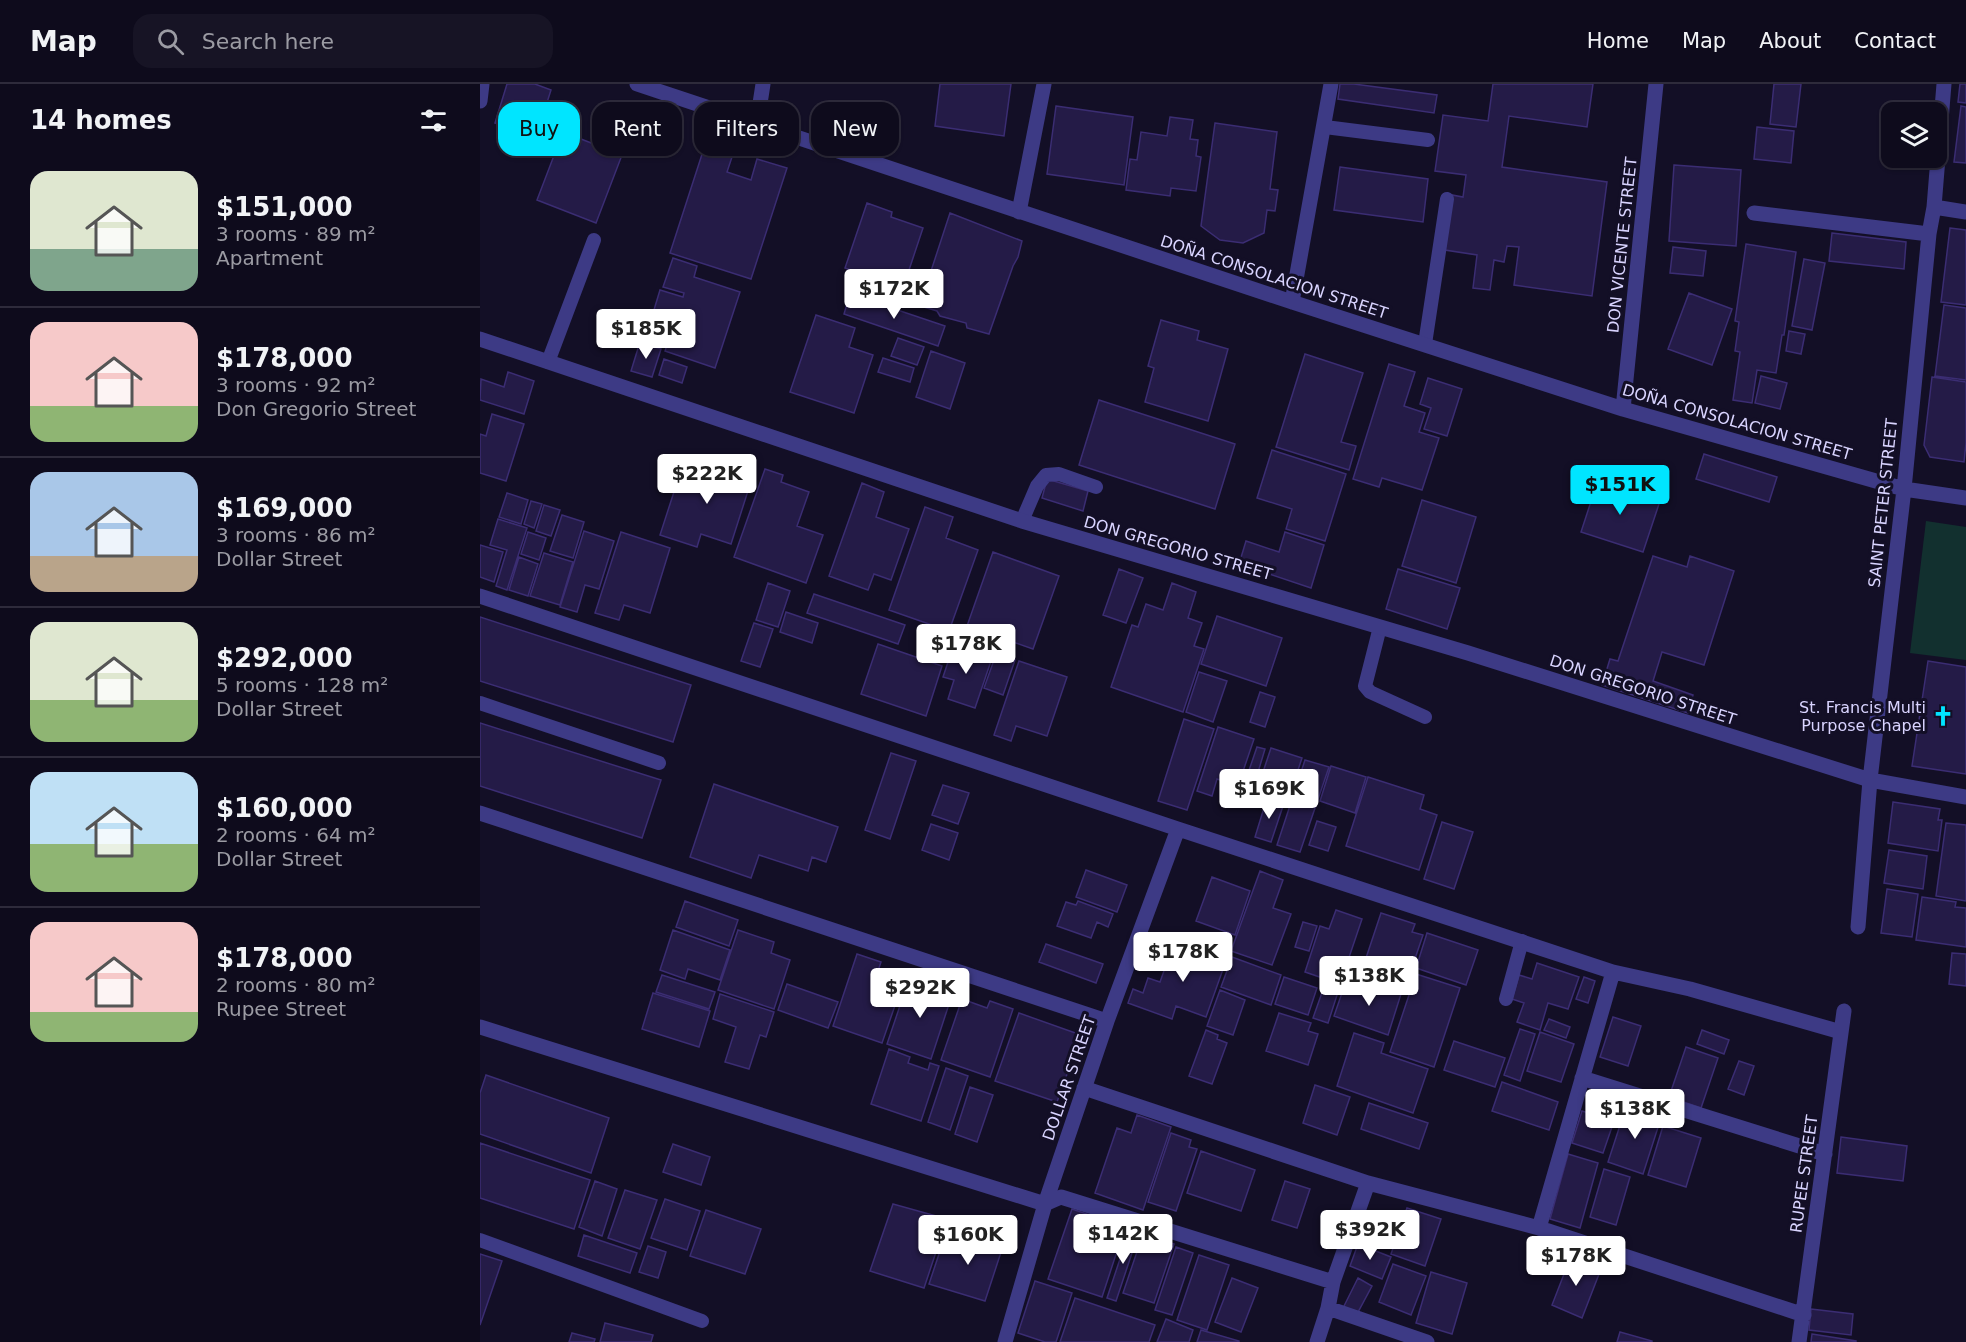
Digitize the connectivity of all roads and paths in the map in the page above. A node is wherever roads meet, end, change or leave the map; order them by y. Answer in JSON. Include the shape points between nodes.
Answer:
{"nodes":[{"id":1,"x":482,"y":84,"type":"edge"},
{"id":2,"x":638,"y":84,"type":"edge"},
{"id":3,"x":763,"y":84,"type":"edge"},
{"id":4,"x":1044,"y":84,"type":"edge"},
{"id":5,"x":1331,"y":84,"type":"edge"},
{"id":6,"x":1656,"y":84,"type":"edge"},
{"id":7,"x":1944,"y":84,"type":"edge"},
{"id":8,"x":480,"y":101,"type":"edge"},
{"id":9,"x":694,"y":102,"type":"edge"},
{"id":10,"x":760,"y":102,"type":"edge"},
{"id":11,"x":1325,"y":127,"type":"junction"},
{"id":12,"x":799,"y":137,"type":"edge"},
{"id":13,"x":1428,"y":140,"type":"dead end"},
{"id":14,"x":1447,"y":199,"type":"dead end"},
{"id":15,"x":1934,"y":207,"type":"junction"},
{"id":16,"x":1020,"y":212,"type":"junction"},
{"id":17,"x":1966,"y":212,"type":"edge"},
{"id":18,"x":1754,"y":213,"type":"dead end"},
{"id":19,"x":1929,"y":234,"type":"junction"},
{"id":20,"x":594,"y":240,"type":"dead end"},
{"id":21,"x":1292,"y":302,"type":"junction"},
{"id":22,"x":480,"y":339,"type":"edge"},
{"id":23,"x":1425,"y":344,"type":"junction"},
{"id":24,"x":548,"y":362,"type":"junction"},
{"id":25,"x":1623,"y":409,"type":"junction"},
{"id":26,"x":1096,"y":487,"type":"dead end"},
{"id":27,"x":1904,"y":489,"type":"junction"},
{"id":28,"x":1966,"y":498,"type":"edge"},
{"id":29,"x":1022,"y":521,"type":"junction"},
{"id":30,"x":480,"y":597,"type":"edge"},
{"id":31,"x":1380,"y":627,"type":"junction"},
{"id":32,"x":480,"y":703,"type":"edge"},
{"id":33,"x":1425,"y":717,"type":"dead end"},
{"id":34,"x":659,"y":763,"type":"dead end"},
{"id":35,"x":1870,"y":780,"type":"junction"},
{"id":36,"x":1966,"y":796,"type":"edge"},
{"id":37,"x":480,"y":813,"type":"edge"},
{"id":38,"x":1178,"y":829,"type":"junction"},
{"id":39,"x":1858,"y":927,"type":"dead end"},
{"id":40,"x":1522,"y":941,"type":"junction"},
{"id":41,"x":1613,"y":972,"type":"junction"},
{"id":42,"x":1506,"y":999,"type":"dead end"},
{"id":43,"x":1844,"y":1011,"type":"dead end"},
{"id":44,"x":1107,"y":1021,"type":"junction"},
{"id":45,"x":480,"y":1027,"type":"edge"},
{"id":46,"x":1841,"y":1032,"type":"junction"},
{"id":47,"x":1582,"y":1078,"type":"junction"},
{"id":48,"x":1084,"y":1088,"type":"junction"},
{"id":49,"x":1825,"y":1154,"type":"junction"},
{"id":50,"x":1368,"y":1183,"type":"junction"},
{"id":51,"x":1044,"y":1204,"type":"junction"},
{"id":52,"x":1539,"y":1228,"type":"junction"},
{"id":53,"x":480,"y":1240,"type":"edge"},
{"id":54,"x":1333,"y":1282,"type":"junction"},
{"id":55,"x":1328,"y":1308,"type":"junction"},
{"id":56,"x":1804,"y":1315,"type":"junction"},
{"id":57,"x":702,"y":1321,"type":"dead end"},
{"id":58,"x":1005,"y":1342,"type":"edge"},
{"id":59,"x":1317,"y":1342,"type":"edge"},
{"id":60,"x":1427,"y":1342,"type":"edge"},
{"id":61,"x":1799,"y":1342,"type":"edge"}],
"edges":[{"from":1,"to":8,"type":"street"},
{"from":2,"to":9,"type":"street","name":"DOÑA CONSOLACION STREET"},
{"from":3,"to":10,"type":"street"},
{"from":4,"to":16,"type":"street"},
{"from":5,"to":11,"type":"street"},
{"from":6,"to":25,"type":"street","name":"DON VICENTE STREET"},
{"from":7,"to":15,"type":"street","name":"SAINT PETER STREET"},
{"from":11,"to":13,"type":"lane"},
{"from":11,"to":21,"type":"street"},
{"from":12,"to":16,"type":"street","name":"DOÑA CONSOLACION STREET"},
{"from":14,"to":23,"type":"lane"},
{"from":15,"to":17,"type":"street"},
{"from":15,"to":19,"type":"street","name":"SAINT PETER STREET"},
{"from":16,"to":21,"type":"street","name":"DOÑA CONSOLACION STREET"},
{"from":18,"to":19,"type":"street"},
{"from":19,"to":27,"type":"street","name":"SAINT PETER STREET"},
{"from":20,"to":24,"type":"lane"},
{"from":21,"to":23,"type":"street","name":"DOÑA CONSOLACION STREET"},
{"from":22,"to":24,"type":"street","name":"DON GREGORIO STREET"},
{"from":23,"to":25,"type":"street","name":"DOÑA CONSOLACION STREET"},
{"from":24,"to":29,"type":"street","name":"DON GREGORIO STREET"},
{"from":25,"to":27,"type":"street","name":"DOÑA CONSOLACION STREET"},
{"from":26,"to":29,"type":"lane","via":[[1059,474],[1046,474]]},
{"from":27,"to":28,"type":"street","name":"DOÑA CONSOLACION STREET"},
{"from":27,"to":35,"type":"street","name":"SAINT PETER STREET"},
{"from":29,"to":31,"type":"street","name":"DON GREGORIO STREET"},
{"from":30,"to":38,"type":"street"},
{"from":31,"to":33,"type":"lane","via":[[1365,686],[1370,692]]},
{"from":31,"to":35,"type":"street","name":"DON GREGORIO STREET"},
{"from":32,"to":34,"type":"lane"},
{"from":35,"to":36,"type":"street","name":"DON GREGORIO STREET"},
{"from":35,"to":39,"type":"street","name":"SAINT PETER STREET"},
{"from":37,"to":44,"type":"street"},
{"from":38,"to":40,"type":"street"},
{"from":38,"to":44,"type":"street","name":"DOLLAR STREET"},
{"from":40,"to":41,"type":"street"},
{"from":40,"to":42,"type":"lane"},
{"from":41,"to":46,"type":"street","via":[[1690,989]]},
{"from":41,"to":47,"type":"street"},
{"from":43,"to":46,"type":"street","name":"RUPEE STREET"},
{"from":44,"to":48,"type":"street","name":"DOLLAR STREET"},
{"from":45,"to":51,"type":"street"},
{"from":46,"to":49,"type":"street","name":"RUPEE STREET"},
{"from":47,"to":49,"type":"street"},
{"from":47,"to":52,"type":"street"},
{"from":48,"to":50,"type":"street"},
{"from":48,"to":51,"type":"street","name":"DOLLAR STREET"},
{"from":49,"to":56,"type":"street","name":"RUPEE STREET"},
{"from":50,"to":52,"type":"street"},
{"from":50,"to":54,"type":"street"},
{"from":51,"to":54,"type":"street","via":[[1061,1197]]},
{"from":51,"to":58,"type":"street","name":"DOLLAR STREET"},
{"from":52,"to":56,"type":"street"},
{"from":53,"to":57,"type":"lane"},
{"from":54,"to":55,"type":"street"},
{"from":55,"to":59,"type":"street"},
{"from":55,"to":60,"type":"street"},
{"from":56,"to":61,"type":"street","name":"RUPEE STREET"}]}
